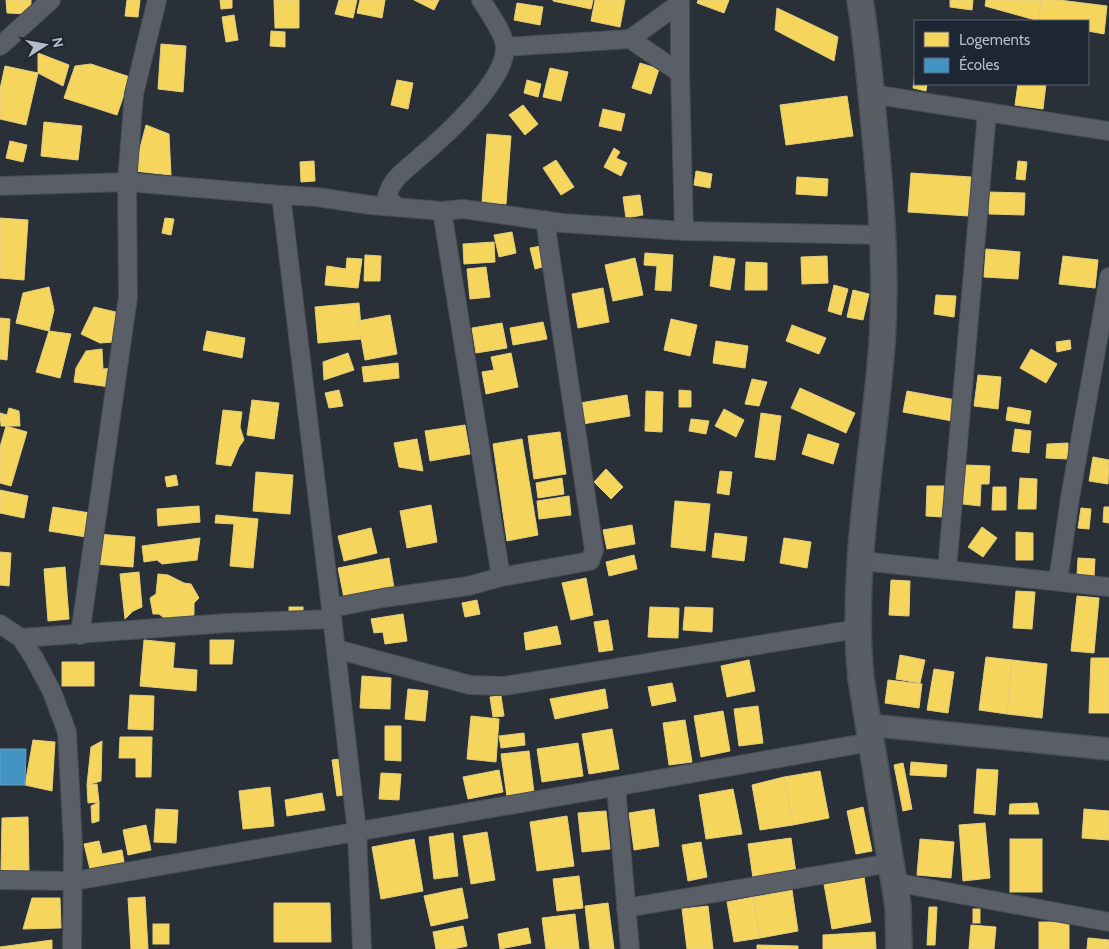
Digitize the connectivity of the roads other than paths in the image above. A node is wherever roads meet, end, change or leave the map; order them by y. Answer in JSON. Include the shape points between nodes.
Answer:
{"nodes":[{"id":1,"x":51,"y":0,"type":"edge"},
{"id":2,"x":157,"y":0,"type":"edge"},
{"id":3,"x":481,"y":0,"type":"edge"},
{"id":4,"x":860,"y":0,"type":"edge"},
{"id":5,"x":680,"y":2,"type":"edge"},
{"id":6,"x":630,"y":40,"type":"junction"},
{"id":7,"x":0,"y":46,"type":"edge"},
{"id":8,"x":505,"y":47,"type":"junction"},
{"id":9,"x":680,"y":72,"type":"junction"},
{"id":10,"x":872,"y":94,"type":"junction"},
{"id":11,"x":987,"y":112,"type":"junction"},
{"id":12,"x":1109,"y":131,"type":"edge"},
{"id":13,"x":127,"y":182,"type":"junction"},
{"id":14,"x":0,"y":186,"type":"edge"},
{"id":15,"x":281,"y":195,"type":"junction"},
{"id":16,"x":397,"y":207,"type":"junction"},
{"id":17,"x":442,"y":211,"type":"junction"},
{"id":18,"x":545,"y":220,"type":"junction"},
{"id":19,"x":684,"y":230,"type":"junction"},
{"id":20,"x":883,"y":235,"type":"junction"},
{"id":21,"x":1109,"y":278,"type":"edge"},
{"id":22,"x":861,"y":560,"type":"junction"},
{"id":23,"x":947,"y":570,"type":"junction"},
{"id":24,"x":501,"y":577,"type":"junction"},
{"id":25,"x":1058,"y":581,"type":"junction"},
{"id":26,"x":1109,"y":587,"type":"edge"},
{"id":27,"x":332,"y":613,"type":"junction"},
{"id":28,"x":0,"y":624,"type":"edge"},
{"id":29,"x":858,"y":630,"type":"junction"},
{"id":30,"x":80,"y":635,"type":"junction"},
{"id":31,"x":21,"y":638,"type":"junction"},
{"id":32,"x":336,"y":649,"type":"junction"},
{"id":33,"x":870,"y":734,"type":"junction"},
{"id":34,"x":1109,"y":749,"type":"edge"},
{"id":35,"x":616,"y":786,"type":"junction"},
{"id":36,"x":356,"y":832,"type":"junction"},
{"id":37,"x":892,"y":872,"type":"junction"},
{"id":38,"x":0,"y":880,"type":"edge"},
{"id":39,"x":74,"y":881,"type":"junction"},
{"id":40,"x":626,"y":908,"type":"junction"},
{"id":41,"x":1109,"y":922,"type":"edge"},
{"id":42,"x":72,"y":949,"type":"edge"},
{"id":43,"x":362,"y":949,"type":"edge"},
{"id":44,"x":630,"y":949,"type":"edge"},
{"id":45,"x":900,"y":949,"type":"edge"}],
"edges":[{"from":1,"to":7,"type":"street"},
{"from":2,"to":13,"type":"street","via":[[134,94]]},
{"from":3,"to":8,"type":"street"},
{"from":4,"to":10,"type":"main road"},
{"from":5,"to":6,"type":"street"},
{"from":5,"to":9,"type":"street"},
{"from":6,"to":8,"type":"street"},
{"from":6,"to":9,"type":"street"},
{"from":8,"to":16,"type":"street","via":[[501,68],[476,102],[445,136],[389,186],[387,196]]},
{"from":9,"to":19,"type":"street"},
{"from":10,"to":11,"type":"street"},
{"from":10,"to":20,"type":"main road"},
{"from":11,"to":12,"type":"street"},
{"from":11,"to":23,"type":"street"},
{"from":13,"to":14,"type":"street"},
{"from":13,"to":15,"type":"street"},
{"from":13,"to":30,"type":"street","via":[[128,297]]},
{"from":15,"to":16,"type":"street","via":[[317,196]]},
{"from":15,"to":27,"type":"street"},
{"from":16,"to":17,"type":"street"},
{"from":17,"to":18,"type":"street","via":[[463,208]]},
{"from":17,"to":24,"type":"street"},
{"from":18,"to":19,"type":"street"},
{"from":18,"to":24,"type":"street","via":[[594,550],[590,561]]},
{"from":19,"to":20,"type":"street"},
{"from":20,"to":22,"type":"main road","via":[[882,343]]},
{"from":21,"to":25,"type":"street"},
{"from":22,"to":23,"type":"street"},
{"from":22,"to":29,"type":"main road"},
{"from":23,"to":25,"type":"street"},
{"from":24,"to":27,"type":"street","via":[[468,586],[383,598]]},
{"from":25,"to":26,"type":"street"},
{"from":27,"to":30,"type":"street"},
{"from":27,"to":32,"type":"street"},
{"from":28,"to":31,"type":"street"},
{"from":29,"to":32,"type":"street","via":[[504,686],[470,685]]},
{"from":29,"to":33,"type":"main road","via":[[861,679]]},
{"from":30,"to":31,"type":"street"},
{"from":31,"to":39,"type":"street","via":[[52,692],[67,732]]},
{"from":32,"to":36,"type":"street"},
{"from":33,"to":34,"type":"street"},
{"from":33,"to":35,"type":"street"},
{"from":33,"to":37,"type":"main road"},
{"from":35,"to":36,"type":"street"},
{"from":35,"to":40,"type":"street"},
{"from":36,"to":39,"type":"street"},
{"from":36,"to":43,"type":"street"},
{"from":37,"to":40,"type":"street"},
{"from":37,"to":41,"type":"street"},
{"from":37,"to":45,"type":"main road"},
{"from":38,"to":39,"type":"street"},
{"from":39,"to":42,"type":"street"},
{"from":40,"to":44,"type":"street"}]}
